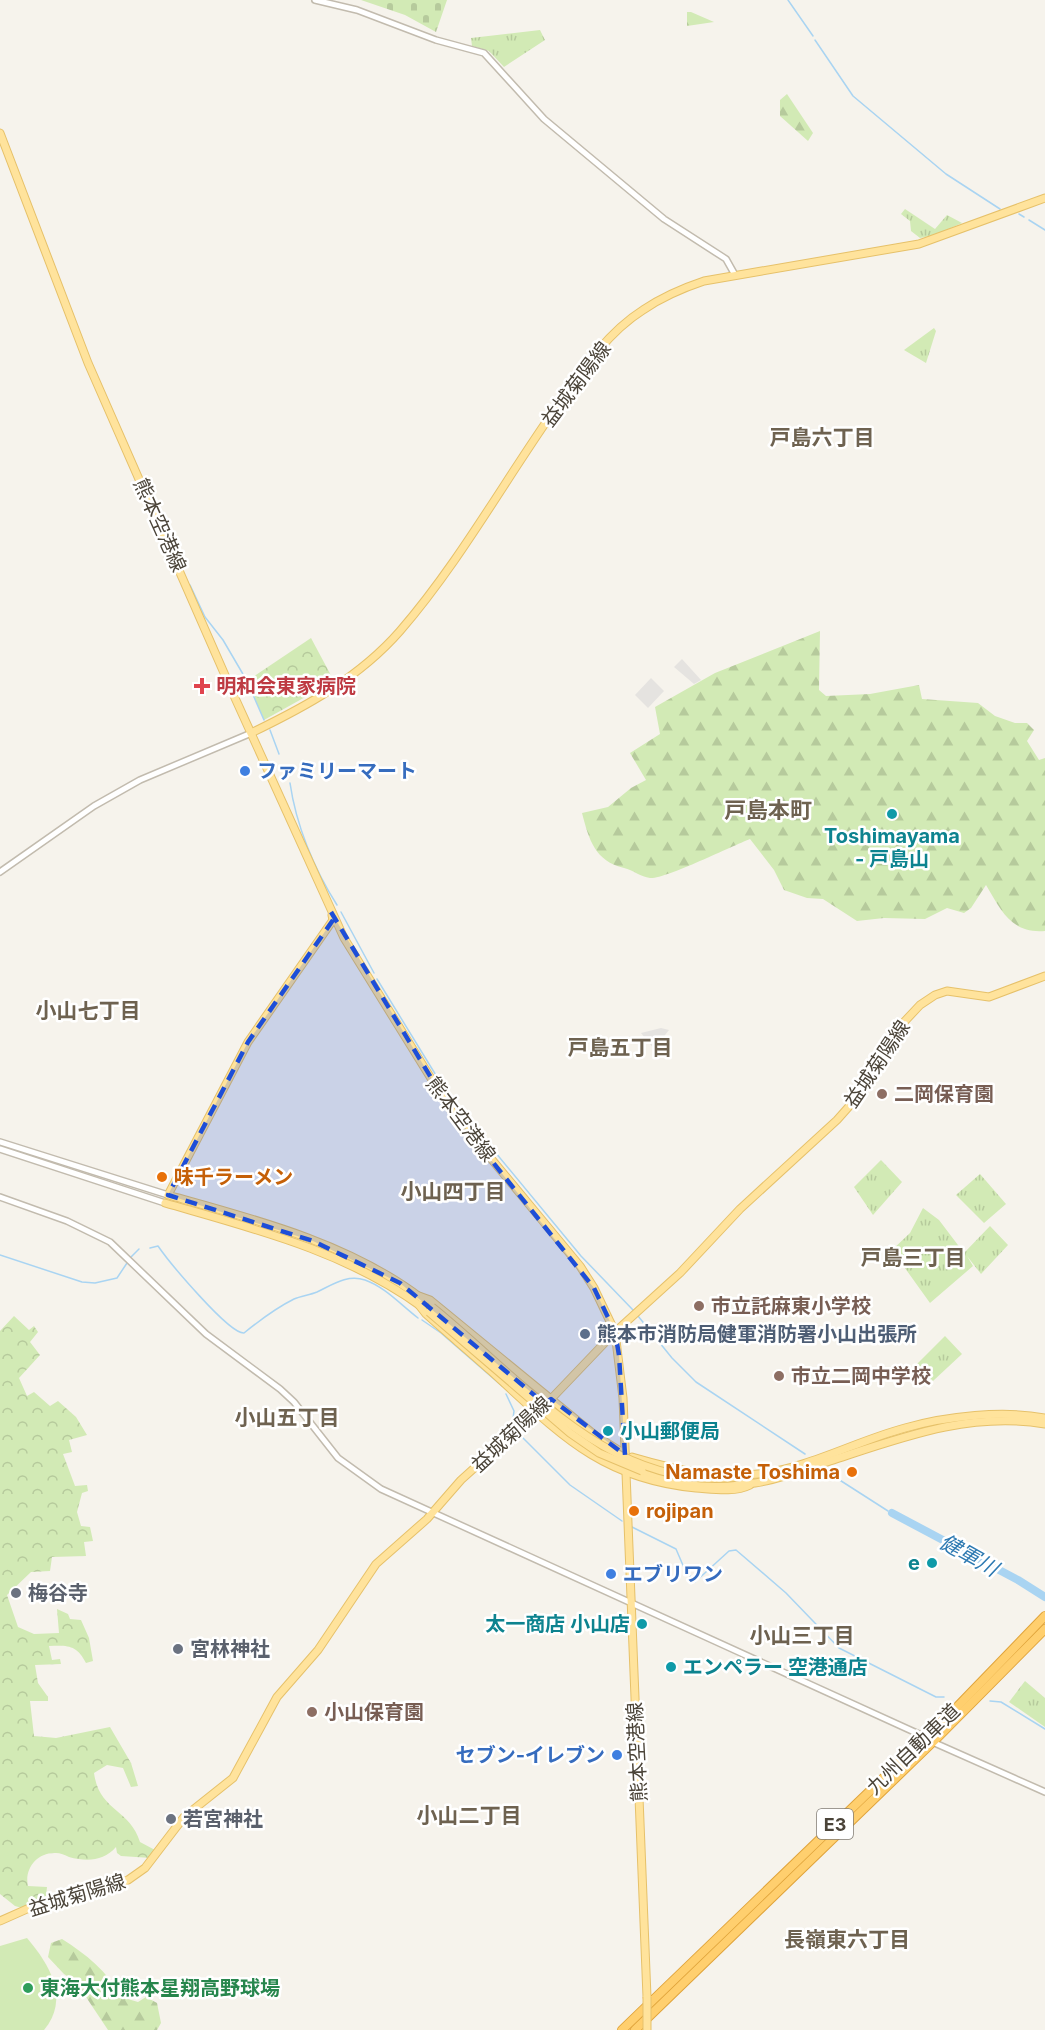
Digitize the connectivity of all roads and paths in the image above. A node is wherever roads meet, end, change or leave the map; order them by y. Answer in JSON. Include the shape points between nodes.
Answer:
{"nodes":[{"id":1,"x":315,"y":0,"type":"edge"},
{"id":2,"x":0,"y":133,"type":"edge"},
{"id":3,"x":1045,"y":198,"type":"edge"},
{"id":4,"x":735,"y":275,"type":"junction"},
{"id":5,"x":250,"y":733,"type":"junction"},
{"id":6,"x":0,"y":872,"type":"edge"},
{"id":7,"x":331,"y":912,"type":"junction"},
{"id":8,"x":1045,"y":976,"type":"edge"},
{"id":9,"x":0,"y":1142,"type":"edge"},
{"id":10,"x":0,"y":1149,"type":"edge"},
{"id":11,"x":0,"y":1197,"type":"edge"},
{"id":12,"x":167,"y":1199,"type":"junction"},
{"id":13,"x":419,"y":1301,"type":"junction"},
{"id":14,"x":615,"y":1332,"type":"junction"},
{"id":15,"x":551,"y":1398,"type":"junction"},
{"id":16,"x":535,"y":1413,"type":"junction"},
{"id":17,"x":1045,"y":1419,"type":"edge"},
{"id":18,"x":1045,"y":1424,"type":"edge"},
{"id":19,"x":625,"y":1455,"type":"junction"},
{"id":20,"x":626,"y":1473,"type":"junction"},
{"id":21,"x":754,"y":1474,"type":"junction"},
{"id":22,"x":739,"y":1480,"type":"junction"},
{"id":23,"x":755,"y":1483,"type":"junction"},
{"id":24,"x":433,"y":1513,"type":"junction"},
{"id":25,"x":631,"y":1604,"type":"junction"},
{"id":26,"x":1045,"y":1616,"type":"edge"},
{"id":27,"x":1045,"y":1629,"type":"edge"},
{"id":28,"x":921,"y":1735,"type":"dead end"},
{"id":29,"x":937,"y":1744,"type":"dead end"},
{"id":30,"x":1045,"y":1792,"type":"edge"},
{"id":31,"x":0,"y":1921,"type":"edge"},
{"id":32,"x":622,"y":2030,"type":"edge"},
{"id":33,"x":635,"y":2030,"type":"edge"},
{"id":34,"x":647,"y":2030,"type":"edge"}],
"edges":[{"from":1,"to":4,"type":"street","via":[[357,10],[436,40],[484,53],[544,118],[664,219],[726,258]]},
{"from":2,"to":5,"type":"main road","name":"熊本空港線","via":[[88,363]]},
{"from":3,"to":4,"type":"main road","name":"益城菊陽線","via":[[919,244]]},
{"from":4,"to":5,"type":"main road","name":"益城菊陽線","via":[[704,281],[658,301],[640,311],[605,343],[399,632],[327,692]]},
{"from":5,"to":6,"type":"street","via":[[140,780],[94,806]]},
{"from":5,"to":7,"type":"main road","name":"熊本空港線"},
{"from":7,"to":12,"type":"main road","via":[[333,920],[248,1042]]},
{"from":7,"to":14,"type":"main road","name":"熊本空港線","via":[[450,1109],[580,1266]]},
{"from":8,"to":14,"type":"main road","name":"益城菊陽線","via":[[989,998],[947,991],[920,1005],[890,1037],[853,1102],[837,1120]]},
{"from":9,"to":12,"type":"street"},
{"from":10,"to":12,"type":"street"},
{"from":11,"to":24,"type":"street","via":[[67,1221],[110,1242],[206,1334],[294,1402],[338,1458],[381,1490]]},
{"from":12,"to":13,"type":"main road","via":[[308,1246]]},
{"from":13,"to":15,"type":"main road","via":[[430,1300]]},
{"from":13,"to":16,"type":"main road","via":[[426,1314]]},
{"from":13,"to":22,"type":"main road","bridge":true,"via":[[476,1342],[532,1395],[605,1449],[630,1462],[680,1475]]},
{"from":14,"to":15,"type":"main road","name":"益城菊陽線"},
{"from":14,"to":19,"type":"main road","name":"熊本空港線"},
{"from":15,"to":16,"type":"main road","name":"益城菊陽線"},
{"from":15,"to":19,"type":"main road"},
{"from":16,"to":20,"type":"main road","via":[[596,1459]]},
{"from":16,"to":24,"type":"main road","name":"益城菊陽線","via":[[461,1480]]},
{"from":17,"to":21,"type":"main road","via":[[1006,1414],[906,1427],[832,1455]]},
{"from":18,"to":23,"type":"main road","via":[[960,1423],[918,1432]]},
{"from":19,"to":20,"type":"main road","name":"熊本空港線"},
{"from":19,"to":21,"type":"main road","via":[[673,1469]]},
{"from":20,"to":23,"type":"main road","via":[[645,1480],[711,1489],[744,1488]]},
{"from":20,"to":25,"type":"main road","name":"熊本空港線"},
{"from":21,"to":22,"type":"main road"},
{"from":22,"to":23,"type":"main road"},
{"from":24,"to":25,"type":"street"},
{"from":24,"to":31,"type":"main road","name":"益城菊陽線","via":[[376,1564],[318,1650],[278,1697],[233,1778],[184,1817],[145,1868],[128,1880],[69,1895]]},
{"from":25,"to":28,"type":"street"},
{"from":25,"to":34,"type":"main road","name":"熊本空港線","bridge":true},
{"from":26,"to":32,"type":"highway","name":"九州自動車道","number":"E3","via":[[958,1706]]},
{"from":27,"to":33,"type":"highway","name":"九州自動車道","number":"E3"},
{"from":29,"to":30,"type":"street"}]}
